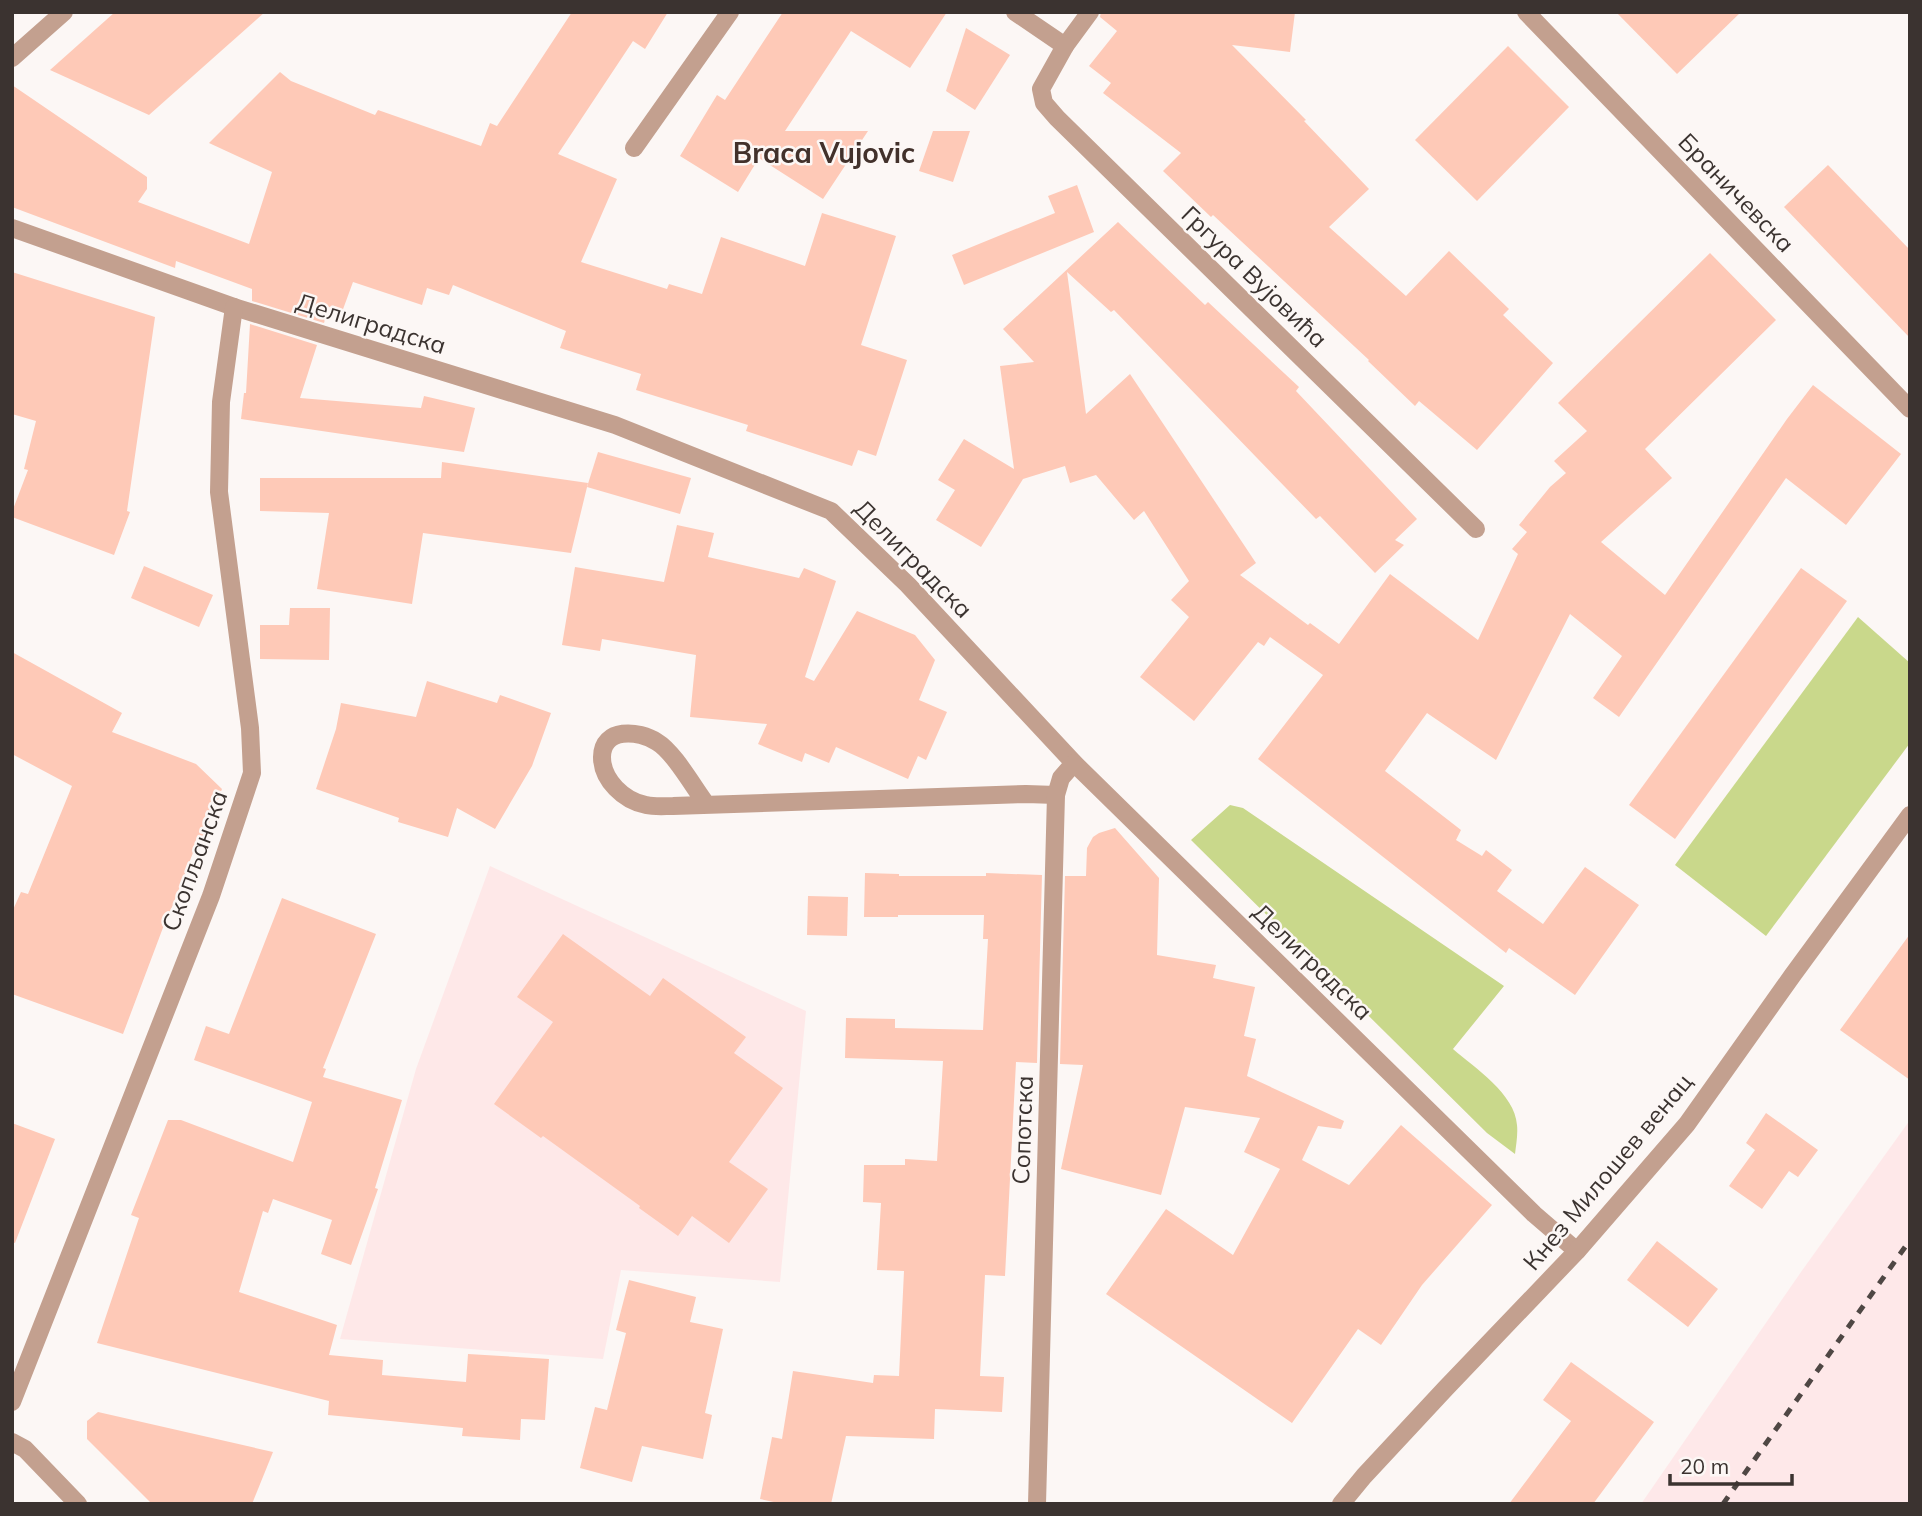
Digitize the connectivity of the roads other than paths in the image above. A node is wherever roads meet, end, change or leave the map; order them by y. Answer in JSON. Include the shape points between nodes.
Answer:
{"nodes":[{"id":1,"x":64,"y":12,"type":"edge"},
{"id":2,"x":730,"y":12,"type":"edge"},
{"id":3,"x":1015,"y":12,"type":"edge"},
{"id":4,"x":1090,"y":12,"type":"edge"},
{"id":5,"x":1526,"y":12,"type":"edge"},
{"id":6,"x":1065,"y":46,"type":"junction"},
{"id":7,"x":12,"y":58,"type":"edge"},
{"id":8,"x":634,"y":148,"type":"dead end"},
{"id":9,"x":12,"y":228,"type":"edge"},
{"id":10,"x":234,"y":307,"type":"junction"},
{"id":11,"x":1910,"y":409,"type":"edge"},
{"id":12,"x":1476,"y":529,"type":"dead end"},
{"id":13,"x":1074,"y":763,"type":"junction"},
{"id":14,"x":1056,"y":795,"type":"junction"},
{"id":15,"x":706,"y":805,"type":"junction"},
{"id":16,"x":1910,"y":815,"type":"edge"},
{"id":17,"x":1577,"y":1251,"type":"junction"},
{"id":18,"x":12,"y":1402,"type":"edge"},
{"id":19,"x":12,"y":1442,"type":"edge"},
{"id":20,"x":78,"y":1504,"type":"edge"},
{"id":21,"x":1037,"y":1504,"type":"edge"},
{"id":22,"x":1341,"y":1504,"type":"edge"}],
"edges":[{"from":1,"to":7,"type":"street"},
{"from":2,"to":8,"type":"street"},
{"from":3,"to":6,"type":"street"},
{"from":4,"to":6,"type":"street","name":"Гргура Вујовића"},
{"from":5,"to":11,"type":"street","name":"Браничевска"},
{"from":6,"to":12,"type":"street","name":"Гргура Вујовића","via":[[1041,89],[1044,103]]},
{"from":9,"to":10,"type":"street","name":"Делиградска"},
{"from":10,"to":13,"type":"street","name":"Делиградска","via":[[615,425],[831,511],[908,585]]},
{"from":10,"to":18,"type":"street","name":"Скопљанска","via":[[221,402],[219,492],[252,773],[211,896]]},
{"from":13,"to":14,"type":"street","name":"Сопотска","via":[[1061,778]]},
{"from":13,"to":17,"type":"street","name":"Делиградска"},
{"from":14,"to":15,"type":"street"},
{"from":14,"to":21,"type":"street","name":"Сопотска"},
{"from":15,"to":15,"type":"street","via":[[657,742],[622,733],[605,745],[603,767],[616,789],[629,799],[645,805]]},
{"from":16,"to":17,"type":"street","name":"Кнез Милошев венац","via":[[1687,1124]]},
{"from":17,"to":22,"type":"street","name":"Кнез Милошев венац"},
{"from":19,"to":20,"type":"street","via":[[25,1449]]}]}
